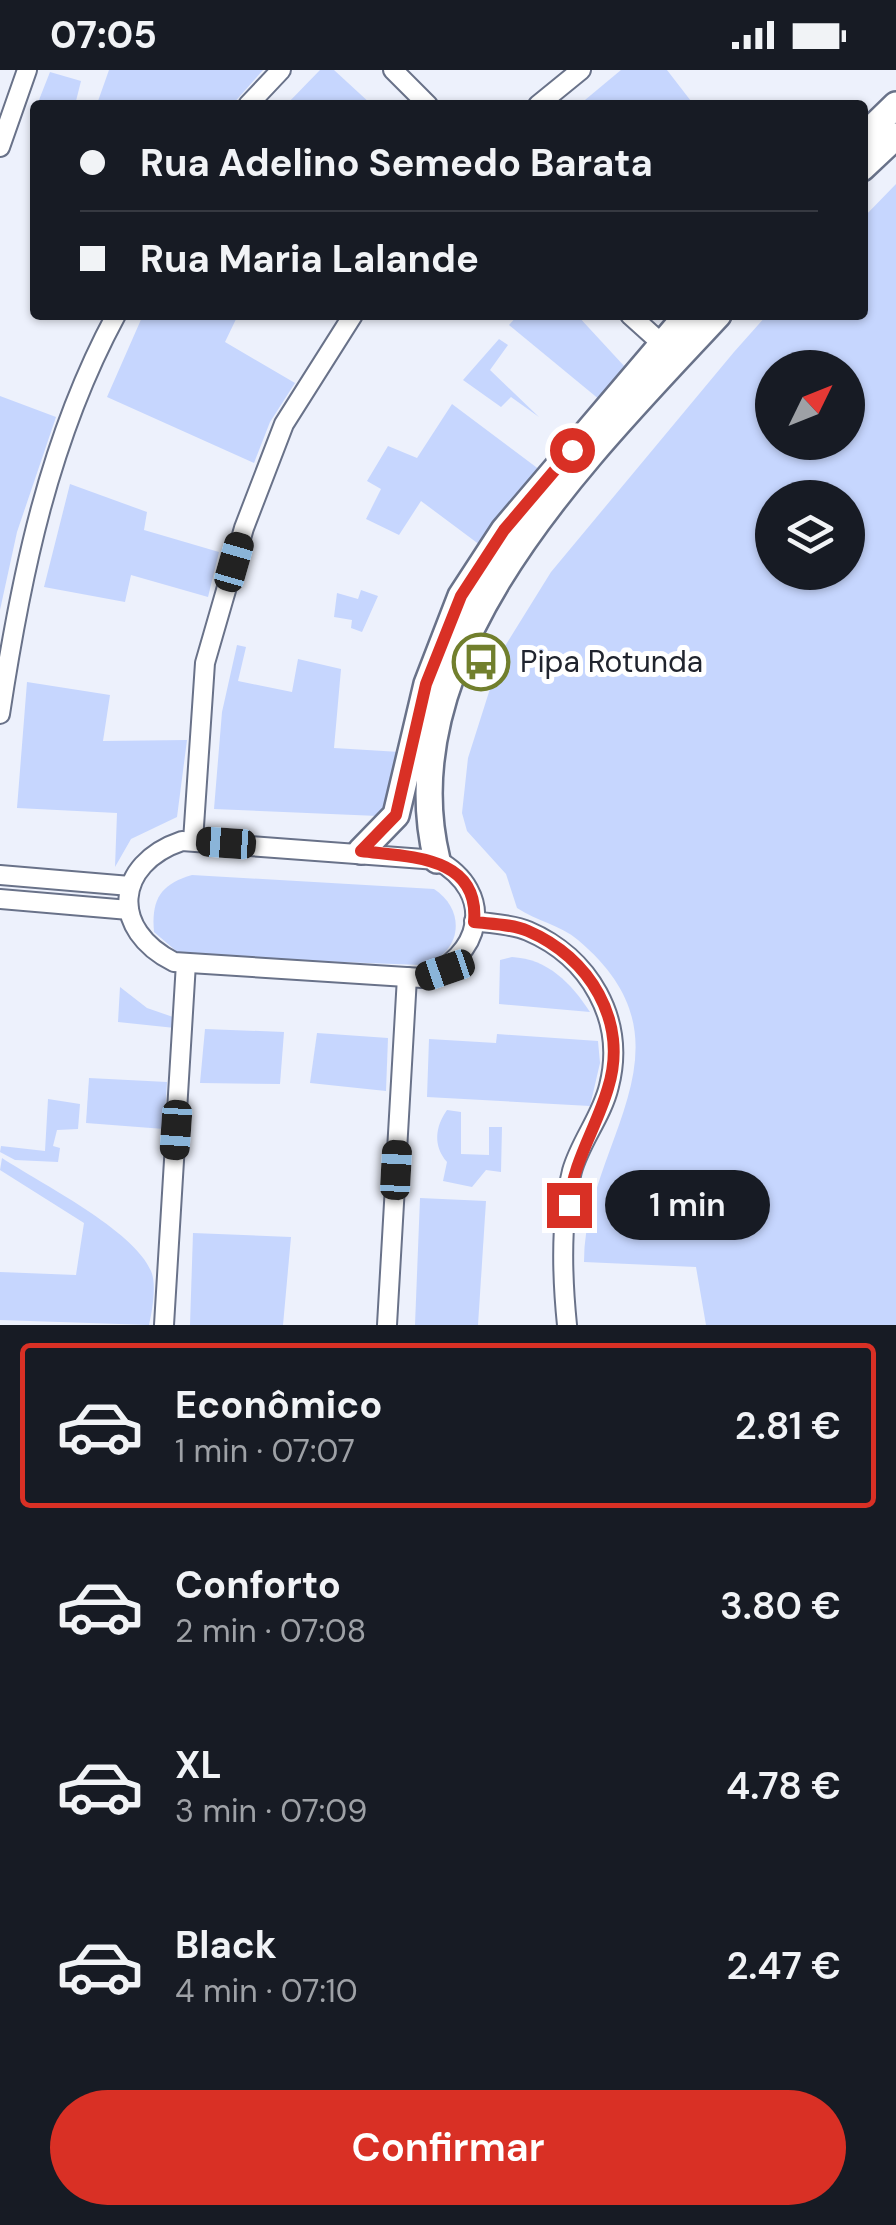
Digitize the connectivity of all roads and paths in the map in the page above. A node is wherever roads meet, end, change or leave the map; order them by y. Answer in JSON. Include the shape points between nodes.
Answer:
{"nodes":[{"id":1,"x":27,"y":70,"type":"edge"},
{"id":2,"x":281,"y":70,"type":"edge"},
{"id":3,"x":393,"y":70,"type":"edge"},
{"id":4,"x":581,"y":70,"type":"edge"},
{"id":5,"x":253,"y":100,"type":"edge"},
{"id":6,"x":423,"y":100,"type":"edge"},
{"id":7,"x":544,"y":100,"type":"edge"},
{"id":8,"x":896,"y":106,"type":"edge"},
{"id":9,"x":868,"y":132,"type":"edge"},
{"id":10,"x":896,"y":136,"type":"edge"},
{"id":11,"x":0,"y":147,"type":"edge"},
{"id":12,"x":868,"y":162,"type":"edge"},
{"id":13,"x":113,"y":320,"type":"edge"},
{"id":14,"x":351,"y":320,"type":"edge"},
{"id":15,"x":635,"y":320,"type":"edge"},
{"id":16,"x":684,"y":320,"type":"edge"},
{"id":17,"x":711,"y":320,"type":"edge"},
{"id":18,"x":669,"y":351,"type":"junction"},
{"id":19,"x":0,"y":714,"type":"edge"},
{"id":20,"x":193,"y":841,"type":"junction"},
{"id":21,"x":361,"y":851,"type":"junction"},
{"id":22,"x":437,"y":860,"type":"junction"},
{"id":23,"x":0,"y":874,"type":"edge"},
{"id":24,"x":130,"y":886,"type":"junction"},
{"id":25,"x":0,"y":899,"type":"edge"},
{"id":26,"x":128,"y":910,"type":"junction"},
{"id":27,"x":474,"y":922,"type":"junction"},
{"id":28,"x":186,"y":962,"type":"junction"},
{"id":29,"x":407,"y":977,"type":"junction"},
{"id":30,"x":164,"y":1325,"type":"edge"},
{"id":31,"x":387,"y":1325,"type":"edge"},
{"id":32,"x":567,"y":1325,"type":"edge"}],
"edges":[{"from":1,"to":11,"type":"street"},
{"from":2,"to":5,"type":"street"},
{"from":3,"to":6,"type":"street"},
{"from":4,"to":7,"type":"street"},
{"from":8,"to":9,"type":"main road"},
{"from":10,"to":12,"type":"main road"},
{"from":13,"to":19,"type":"street","via":[[44,486]]},
{"from":14,"to":20,"type":"street","via":[[284,424],[244,528],[205,663]]},
{"from":15,"to":18,"type":"street"},
{"from":16,"to":18,"type":"main road"},
{"from":17,"to":18,"type":"main road"},
{"from":18,"to":21,"type":"main road","via":[[504,530],[461,596],[426,684],[396,815]]},
{"from":18,"to":22,"type":"main road","via":[[520,542],[480,606],[437,730],[428,797]]},
{"from":20,"to":21,"type":"street"},
{"from":20,"to":24,"type":"street","via":[[160,848]]},
{"from":21,"to":22,"type":"street"},
{"from":22,"to":27,"type":"street","via":[[468,886]]},
{"from":23,"to":24,"type":"street"},
{"from":24,"to":26,"type":"street"},
{"from":25,"to":26,"type":"street"},
{"from":26,"to":28,"type":"street","via":[[152,951]]},
{"from":27,"to":29,"type":"street","via":[[463,955],[445,970]]},
{"from":27,"to":32,"type":"street","via":[[524,929],[562,948],[593,981],[613,1024],[610,1085],[572,1172],[562,1272]]},
{"from":28,"to":29,"type":"street"},
{"from":28,"to":30,"type":"street"},
{"from":29,"to":31,"type":"street"}]}
